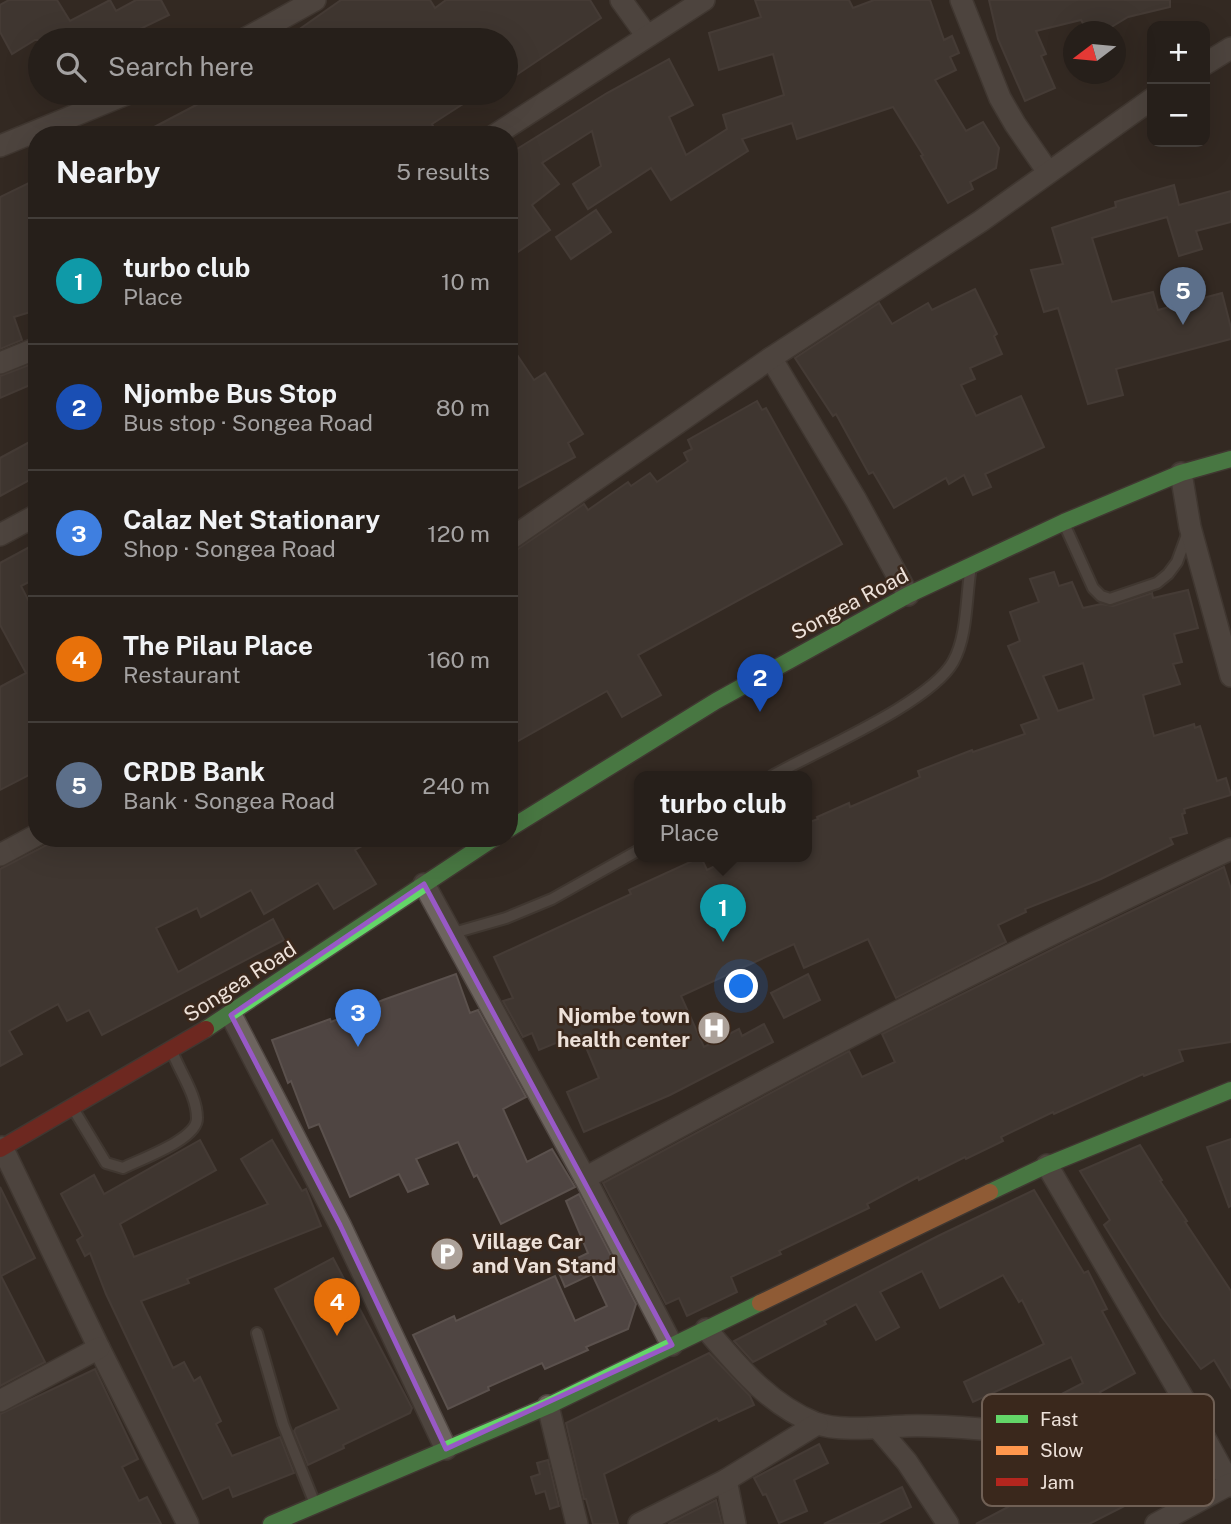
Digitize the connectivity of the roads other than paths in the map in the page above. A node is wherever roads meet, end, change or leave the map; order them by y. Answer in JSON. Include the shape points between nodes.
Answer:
{"nodes":[{"id":1,"x":315,"y":0,"type":"edge"},
{"id":2,"x":621,"y":0,"type":"edge"},
{"id":3,"x":704,"y":0,"type":"edge"},
{"id":4,"x":961,"y":0,"type":"edge"},
{"id":5,"x":265,"y":28,"type":"edge"},
{"id":6,"x":646,"y":36,"type":"junction"},
{"id":7,"x":1231,"y":48,"type":"edge"},
{"id":8,"x":1210,"y":61,"type":"edge"},
{"id":9,"x":1147,"y":103,"type":"edge"},
{"id":10,"x":100,"y":105,"type":"edge"},
{"id":11,"x":49,"y":126,"type":"edge"},
{"id":12,"x":509,"y":126,"type":"edge"},
{"id":13,"x":28,"y":134,"type":"edge"},
{"id":14,"x":0,"y":146,"type":"edge"},
{"id":15,"x":1048,"y":172,"type":"junction"},
{"id":16,"x":28,"y":352,"type":"edge"},
{"id":17,"x":771,"y":358,"type":"junction"},
{"id":18,"x":0,"y":363,"type":"edge"},
{"id":19,"x":1231,"y":459,"type":"edge"},
{"id":20,"x":1181,"y":473,"type":"junction"},
{"id":21,"x":28,"y":520,"type":"edge"},
{"id":22,"x":1064,"y":522,"type":"junction"},
{"id":23,"x":1190,"y":527,"type":"junction"},
{"id":24,"x":518,"y":531,"type":"edge"},
{"id":25,"x":0,"y":535,"type":"edge"},
{"id":26,"x":972,"y":564,"type":"junction"},
{"id":27,"x":908,"y":595,"type":"junction"},
{"id":28,"x":1231,"y":676,"type":"edge"},
{"id":29,"x":781,"y":771,"type":"edge"},
{"id":30,"x":518,"y":823,"type":"edge"},
{"id":31,"x":28,"y":840,"type":"edge"},
{"id":32,"x":480,"y":847,"type":"edge"},
{"id":33,"x":1231,"y":849,"type":"edge"},
{"id":34,"x":634,"y":853,"type":"edge"},
{"id":35,"x":0,"y":855,"type":"edge"},
{"id":36,"x":424,"y":884,"type":"junction"},
{"id":37,"x":450,"y":934,"type":"junction"},
{"id":38,"x":231,"y":1015,"type":"junction"},
{"id":39,"x":171,"y":1051,"type":"junction"},
{"id":40,"x":1231,"y":1090,"type":"edge"},
{"id":41,"x":73,"y":1108,"type":"junction"},
{"id":42,"x":1,"y":1148,"type":"edge"},
{"id":43,"x":1047,"y":1165,"type":"junction"},
{"id":44,"x":585,"y":1178,"type":"junction"},
{"id":45,"x":706,"y":1329,"type":"junction"},
{"id":46,"x":257,"y":1333,"type":"dead end"},
{"id":47,"x":672,"y":1345,"type":"junction"},
{"id":48,"x":99,"y":1348,"type":"junction"},
{"id":49,"x":1181,"y":1394,"type":"edge"},
{"id":50,"x":0,"y":1401,"type":"edge"},
{"id":51,"x":548,"y":1406,"type":"junction"},
{"id":52,"x":817,"y":1424,"type":"junction"},
{"id":53,"x":878,"y":1428,"type":"junction"},
{"id":54,"x":981,"y":1429,"type":"dead end"},
{"id":55,"x":446,"y":1449,"type":"junction"},
{"id":56,"x":1214,"y":1455,"type":"edge"},
{"id":57,"x":726,"y":1480,"type":"junction"},
{"id":58,"x":1230,"y":1485,"type":"edge"},
{"id":59,"x":1214,"y":1493,"type":"edge"},
{"id":60,"x":315,"y":1504,"type":"junction"},
{"id":61,"x":1190,"y":1506,"type":"edge"},
{"id":62,"x":188,"y":1524,"type":"edge"},
{"id":63,"x":271,"y":1524,"type":"edge"},
{"id":64,"x":577,"y":1524,"type":"edge"},
{"id":65,"x":639,"y":1524,"type":"edge"},
{"id":66,"x":735,"y":1524,"type":"edge"},
{"id":67,"x":948,"y":1524,"type":"edge"},
{"id":68,"x":1156,"y":1524,"type":"edge"}],
"edges":[{"from":1,"to":5,"type":"street"},
{"from":2,"to":6,"type":"street"},
{"from":3,"to":6,"type":"street"},
{"from":4,"to":15,"type":"street","via":[[1000,98]]},
{"from":6,"to":12,"type":"street"},
{"from":7,"to":8,"type":"street"},
{"from":9,"to":15,"type":"street"},
{"from":10,"to":11,"type":"street"},
{"from":13,"to":14,"type":"street"},
{"from":15,"to":17,"type":"street"},
{"from":16,"to":18,"type":"street"},
{"from":17,"to":24,"type":"street"},
{"from":17,"to":27,"type":"street"},
{"from":19,"to":20,"type":"main road","name":"Songea Road"},
{"from":20,"to":22,"type":"main road","name":"Songea Road"},
{"from":20,"to":23,"type":"street"},
{"from":21,"to":25,"type":"street"},
{"from":22,"to":23,"type":"lane","via":[[1093,589],[1110,599],[1157,583],[1168,574]]},
{"from":22,"to":26,"type":"main road","name":"Songea Road"},
{"from":23,"to":28,"type":"street"},
{"from":26,"to":27,"type":"main road","name":"Songea Road"},
{"from":26,"to":29,"type":"lane","via":[[961,641],[952,663],[928,689],[884,717]]},
{"from":27,"to":30,"type":"main road","name":"Songea Road","via":[[716,701]]},
{"from":31,"to":35,"type":"street"},
{"from":32,"to":36,"type":"main road","name":"Songea Road"},
{"from":33,"to":44,"type":"street","via":[[981,969]]},
{"from":34,"to":37,"type":"lane","via":[[552,899]]},
{"from":36,"to":37,"type":"street"},
{"from":36,"to":38,"type":"main road","name":"Songea Road"},
{"from":37,"to":44,"type":"street"},
{"from":38,"to":39,"type":"main road","name":"Songea Road"},
{"from":38,"to":55,"type":"street","via":[[340,1225]]},
{"from":39,"to":41,"type":"main road","name":"Songea Road"},
{"from":39,"to":41,"type":"lane","via":[[194,1101],[198,1120],[190,1135],[123,1168],[107,1164]]},
{"from":40,"to":43,"type":"main road"},
{"from":41,"to":42,"type":"main road","name":"Songea Road"},
{"from":42,"to":48,"type":"street"},
{"from":43,"to":45,"type":"main road"},
{"from":43,"to":49,"type":"street"},
{"from":44,"to":47,"type":"street"},
{"from":45,"to":47,"type":"main road"},
{"from":45,"to":52,"type":"street","via":[[750,1381],[785,1408]]},
{"from":46,"to":60,"type":"lane","via":[[283,1424]]},
{"from":47,"to":51,"type":"main road"},
{"from":48,"to":50,"type":"street"},
{"from":48,"to":62,"type":"street"},
{"from":51,"to":55,"type":"main road"},
{"from":51,"to":64,"type":"street"},
{"from":52,"to":53,"type":"street"},
{"from":52,"to":57,"type":"street"},
{"from":53,"to":54,"type":"street"},
{"from":53,"to":67,"type":"street"},
{"from":55,"to":60,"type":"main road"},
{"from":56,"to":58,"type":"street"},
{"from":57,"to":65,"type":"street"},
{"from":57,"to":66,"type":"street"},
{"from":58,"to":59,"type":"street"},
{"from":60,"to":63,"type":"main road"},
{"from":61,"to":68,"type":"street"}]}
